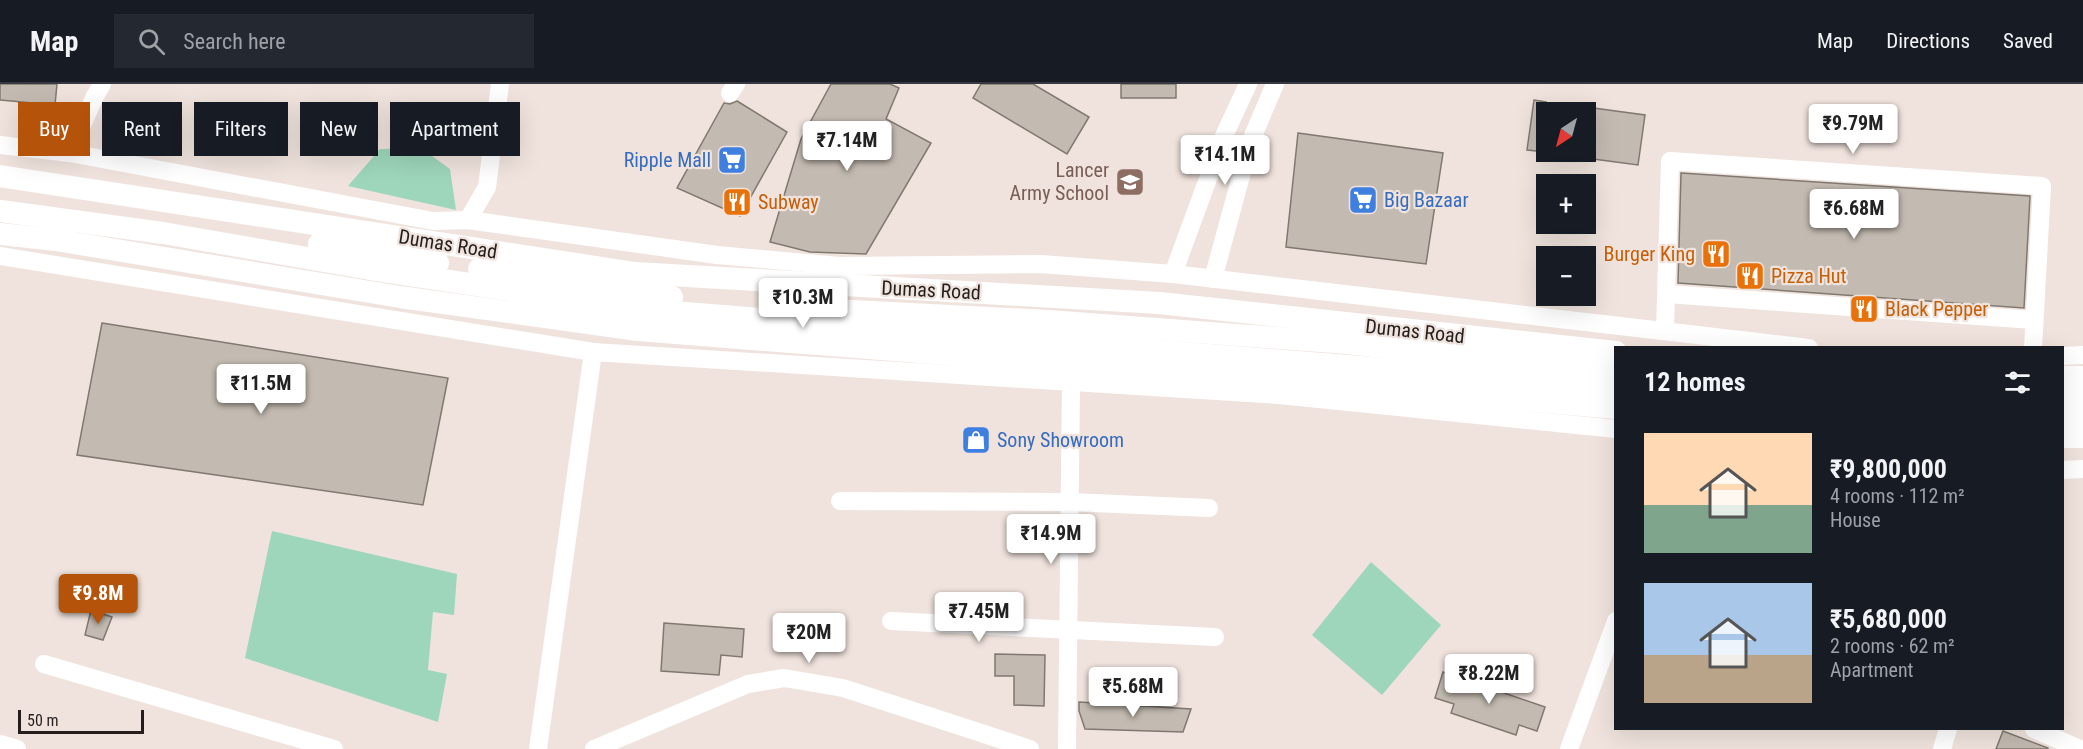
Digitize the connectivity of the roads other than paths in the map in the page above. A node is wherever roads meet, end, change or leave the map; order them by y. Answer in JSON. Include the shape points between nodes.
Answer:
{"nodes":[{"id":1,"x":102,"y":84,"type":"edge"},
{"id":2,"x":500,"y":84,"type":"edge"},
{"id":3,"x":1248,"y":84,"type":"edge"},
{"id":4,"x":1275,"y":84,"type":"edge"},
{"id":5,"x":90,"y":107,"type":"edge"},
{"id":6,"x":0,"y":146,"type":"edge"},
{"id":7,"x":18,"y":148,"type":"edge"},
{"id":8,"x":86,"y":156,"type":"edge"},
{"id":9,"x":0,"y":176,"type":"edge"},
{"id":10,"x":0,"y":197,"type":"edge"},
{"id":11,"x":0,"y":211,"type":"edge"},
{"id":12,"x":468,"y":220,"type":"junction"},
{"id":13,"x":0,"y":234,"type":"edge"},
{"id":14,"x":0,"y":256,"type":"edge"},
{"id":15,"x":1173,"y":274,"type":"junction"},
{"id":16,"x":1213,"y":279,"type":"junction"},
{"id":17,"x":1667,"y":294,"type":"junction"},
{"id":18,"x":2034,"y":320,"type":"junction"},
{"id":19,"x":1665,"y":331,"type":"junction"},
{"id":20,"x":1792,"y":346,"type":"edge"},
{"id":21,"x":2033,"y":346,"type":"edge"},
{"id":22,"x":593,"y":351,"type":"junction"},
{"id":23,"x":1614,"y":352,"type":"edge"},
{"id":24,"x":2083,"y":355,"type":"edge"},
{"id":25,"x":2064,"y":356,"type":"edge"},
{"id":26,"x":1614,"y":372,"type":"edge"},
{"id":27,"x":2064,"y":377,"type":"edge"},
{"id":28,"x":2083,"y":377,"type":"edge"},
{"id":29,"x":1071,"y":382,"type":"junction"},
{"id":30,"x":1614,"y":392,"type":"edge"},
{"id":31,"x":2064,"y":398,"type":"edge"},
{"id":32,"x":2083,"y":398,"type":"edge"},
{"id":33,"x":1614,"y":408,"type":"edge"},
{"id":34,"x":2064,"y":416,"type":"edge"},
{"id":35,"x":2083,"y":416,"type":"edge"},
{"id":36,"x":1614,"y":429,"type":"edge"},
{"id":37,"x":2064,"y":437,"type":"edge"},
{"id":38,"x":2083,"y":437,"type":"edge"},
{"id":39,"x":2083,"y":469,"type":"edge"},
{"id":40,"x":2064,"y":470,"type":"edge"},
{"id":41,"x":840,"y":501,"type":"dead end"},
{"id":42,"x":1070,"y":502,"type":"junction"},
{"id":43,"x":1209,"y":508,"type":"dead end"},
{"id":44,"x":891,"y":621,"type":"dead end"},
{"id":45,"x":1614,"y":626,"type":"edge"},
{"id":46,"x":1068,"y":630,"type":"junction"},
{"id":47,"x":1215,"y":637,"type":"dead end"},
{"id":48,"x":44,"y":664,"type":"dead end"},
{"id":49,"x":1948,"y":730,"type":"edge"},
{"id":50,"x":2036,"y":730,"type":"edge"},
{"id":51,"x":0,"y":744,"type":"edge"},
{"id":52,"x":16,"y":749,"type":"edge"},
{"id":53,"x":334,"y":749,"type":"edge"},
{"id":54,"x":538,"y":749,"type":"edge"},
{"id":55,"x":594,"y":749,"type":"edge"},
{"id":56,"x":1030,"y":749,"type":"edge"},
{"id":57,"x":1067,"y":749,"type":"edge"},
{"id":58,"x":1569,"y":749,"type":"edge"},
{"id":59,"x":1942,"y":749,"type":"edge"},
{"id":60,"x":2080,"y":749,"type":"edge"}],
"edges":[{"from":1,"to":5,"type":"street"},
{"from":2,"to":12,"type":"street","via":[[487,187]]},
{"from":3,"to":15,"type":"street","via":[[1223,138]]},
{"from":4,"to":16,"type":"street","via":[[1250,143]]},
{"from":6,"to":7,"type":"street"},
{"from":8,"to":12,"type":"street","via":[[433,220]]},
{"from":9,"to":23,"type":"main road","name":"Dumas Road","via":[[635,273],[1159,303]]},
{"from":10,"to":26,"type":"main road","via":[[655,296],[1335,342]]},
{"from":11,"to":30,"type":"main road","via":[[163,233],[635,309],[1397,370]]},
{"from":12,"to":15,"type":"street","via":[[717,255],[839,266],[1041,264]]},
{"from":13,"to":33,"type":"main road","via":[[638,330]]},
{"from":14,"to":22,"type":"street"},
{"from":15,"to":16,"type":"street"},
{"from":16,"to":19,"type":"street"},
{"from":17,"to":18,"type":"street"},
{"from":17,"to":18,"type":"street","via":[[1670,161],[2042,186]]},
{"from":17,"to":19,"type":"street"},
{"from":18,"to":21,"type":"street"},
{"from":19,"to":20,"type":"street"},
{"from":22,"to":29,"type":"street"},
{"from":22,"to":54,"type":"street"},
{"from":24,"to":25,"type":"street"},
{"from":27,"to":28,"type":"main road"},
{"from":29,"to":36,"type":"street","via":[[1279,395]]},
{"from":29,"to":42,"type":"street"},
{"from":31,"to":32,"type":"main road"},
{"from":34,"to":35,"type":"main road"},
{"from":37,"to":38,"type":"main road"},
{"from":39,"to":40,"type":"street"},
{"from":41,"to":42,"type":"street"},
{"from":42,"to":43,"type":"street"},
{"from":42,"to":46,"type":"street"},
{"from":44,"to":46,"type":"street"},
{"from":45,"to":58,"type":"street"},
{"from":46,"to":47,"type":"street"},
{"from":46,"to":57,"type":"street"},
{"from":48,"to":53,"type":"street"},
{"from":49,"to":59,"type":"street"},
{"from":50,"to":60,"type":"street"},
{"from":51,"to":52,"type":"street"},
{"from":55,"to":56,"type":"street","via":[[748,684],[784,678],[843,688]]}]}
